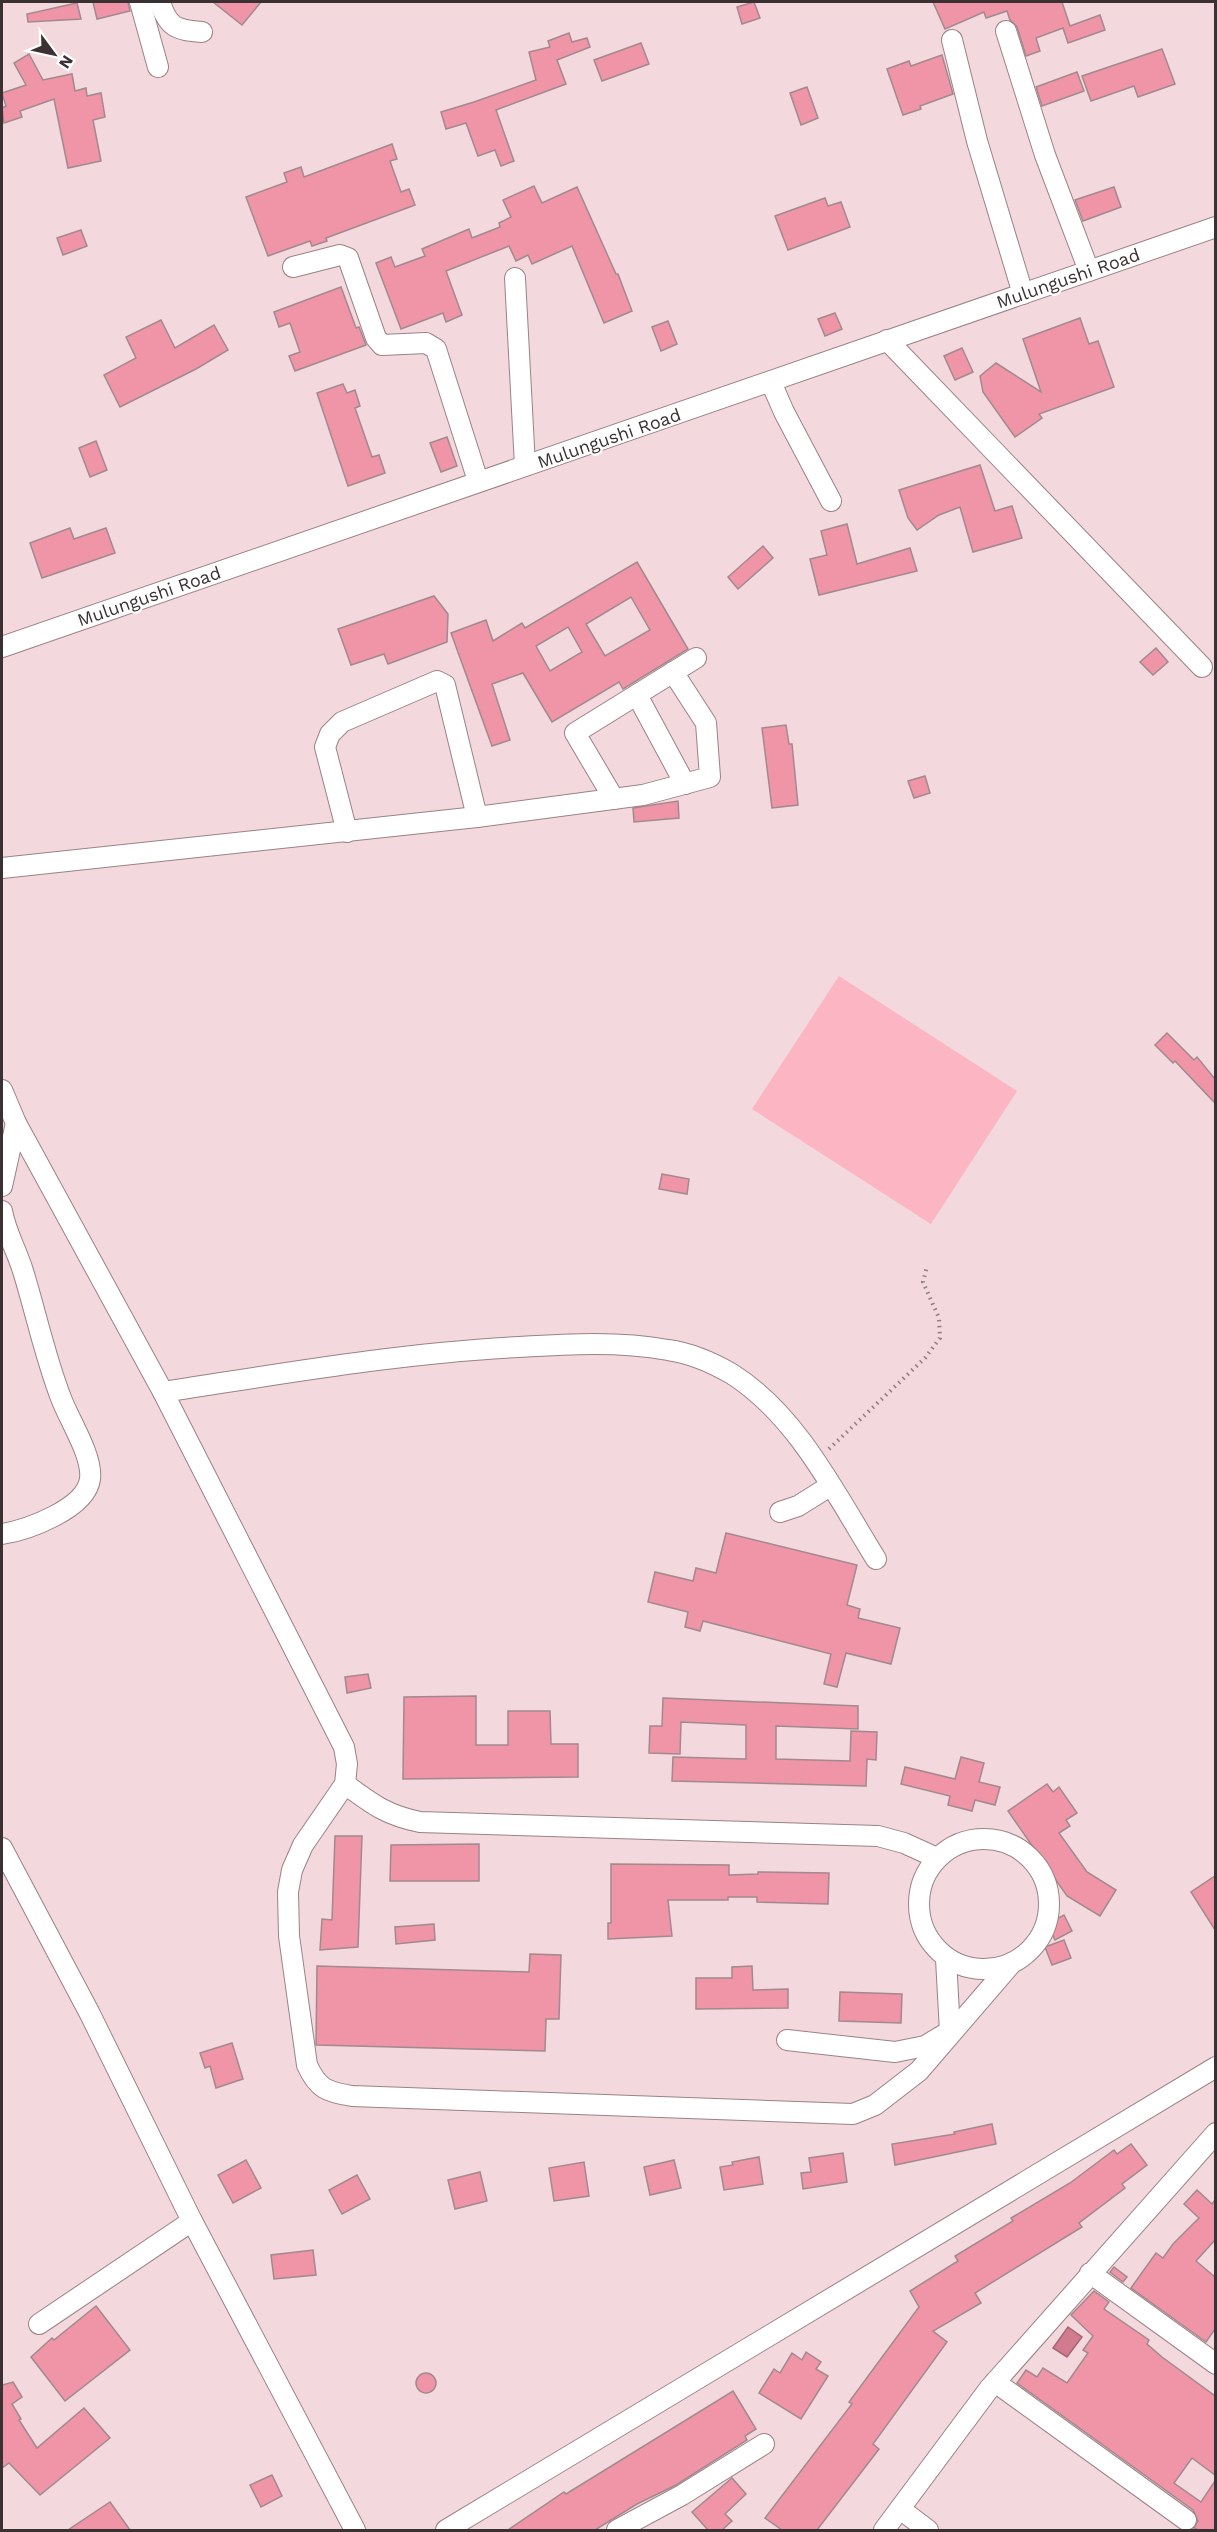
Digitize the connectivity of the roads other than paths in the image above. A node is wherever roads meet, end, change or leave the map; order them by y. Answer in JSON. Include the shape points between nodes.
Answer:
{"nodes":[{"id":1,"x":140,"y":2,"type":"edge"},
{"id":2,"x":160,"y":2,"type":"edge"},
{"id":3,"x":1006,"y":31,"type":"dead end"},
{"id":4,"x":202,"y":32,"type":"dead end"},
{"id":5,"x":952,"y":40,"type":"dead end"},
{"id":6,"x":158,"y":66,"type":"dead end"},
{"id":7,"x":1215,"y":227,"type":"edge"},
{"id":8,"x":293,"y":267,"type":"dead end"},
{"id":9,"x":1089,"y":271,"type":"junction"},
{"id":10,"x":515,"y":278,"type":"dead end"},
{"id":11,"x":1023,"y":294,"type":"junction"},
{"id":12,"x":887,"y":340,"type":"junction"},
{"id":13,"x":771,"y":382,"type":"junction"},
{"id":14,"x":525,"y":466,"type":"junction"},
{"id":15,"x":478,"y":481,"type":"junction"},
{"id":16,"x":831,"y":501,"type":"dead end"},
{"id":17,"x":2,"y":647,"type":"edge"},
{"id":18,"x":696,"y":658,"type":"dead end"},
{"id":19,"x":1202,"y":667,"type":"dead end"},
{"id":20,"x":673,"y":672,"type":"junction"},
{"id":21,"x":636,"y":695,"type":"junction"},
{"id":22,"x":685,"y":784,"type":"junction"},
{"id":23,"x":614,"y":799,"type":"junction"},
{"id":24,"x":477,"y":817,"type":"junction"},
{"id":25,"x":347,"y":832,"type":"junction"},
{"id":26,"x":2,"y":868,"type":"edge"},
{"id":27,"x":2,"y":1090,"type":"edge"},
{"id":28,"x":16,"y":1123,"type":"junction"},
{"id":29,"x":2,"y":1186,"type":"edge"},
{"id":30,"x":2,"y":1211,"type":"edge"},
{"id":31,"x":163,"y":1392,"type":"junction"},
{"id":32,"x":830,"y":1486,"type":"junction"},
{"id":33,"x":780,"y":1512,"type":"dead end"},
{"id":34,"x":2,"y":1534,"type":"edge"},
{"id":35,"x":876,"y":1559,"type":"dead end"},
{"id":36,"x":345,"y":1784,"type":"junction"},
{"id":37,"x":2,"y":1848,"type":"edge"},
{"id":38,"x":937,"y":1858,"type":"junction"},
{"id":39,"x":946,"y":1959,"type":"junction"},
{"id":40,"x":1011,"y":1964,"type":"junction"},
{"id":41,"x":950,"y":2032,"type":"junction"},
{"id":42,"x":787,"y":2040,"type":"dead end"},
{"id":43,"x":1215,"y":2067,"type":"edge"},
{"id":44,"x":1214,"y":2137,"type":"edge"},
{"id":45,"x":192,"y":2221,"type":"junction"},
{"id":46,"x":1090,"y":2273,"type":"junction"},
{"id":47,"x":39,"y":2324,"type":"dead end"},
{"id":48,"x":1215,"y":2364,"type":"edge"},
{"id":49,"x":994,"y":2382,"type":"junction"},
{"id":50,"x":764,"y":2444,"type":"dead end"},
{"id":51,"x":900,"y":2509,"type":"junction"},
{"id":52,"x":1186,"y":2520,"type":"dead end"},
{"id":53,"x":355,"y":2530,"type":"edge"},
{"id":54,"x":446,"y":2530,"type":"edge"},
{"id":55,"x":617,"y":2530,"type":"edge"},
{"id":56,"x":884,"y":2530,"type":"edge"},
{"id":57,"x":928,"y":2530,"type":"edge"}],
"edges":[{"from":1,"to":6,"type":"street"},
{"from":2,"to":4,"type":"street","via":[[169,22],[179,30]]},
{"from":3,"to":9,"type":"street","via":[[1045,155]]},
{"from":5,"to":11,"type":"street","via":[[977,141]]},
{"from":7,"to":9,"type":"street","name":"Mulungushi Road"},
{"from":8,"to":15,"type":"street","via":[[340,255],[348,258],[376,338],[382,345],[426,343],[436,349]]},
{"from":9,"to":11,"type":"street","name":"Mulungushi Road"},
{"from":10,"to":14,"type":"street"},
{"from":11,"to":12,"type":"street","name":"Mulungushi Road"},
{"from":12,"to":13,"type":"street","name":"Mulungushi Road"},
{"from":12,"to":19,"type":"street"},
{"from":13,"to":14,"type":"street","name":"Mulungushi Road"},
{"from":13,"to":16,"type":"street"},
{"from":14,"to":15,"type":"street","name":"Mulungushi Road"},
{"from":15,"to":17,"type":"street","name":"Mulungushi Road"},
{"from":18,"to":20,"type":"street"},
{"from":20,"to":21,"type":"street"},
{"from":20,"to":22,"type":"street","via":[[706,723],[710,777]]},
{"from":21,"to":22,"type":"street"},
{"from":21,"to":23,"type":"street","via":[[575,733]]},
{"from":22,"to":23,"type":"street"},
{"from":23,"to":24,"type":"street"},
{"from":24,"to":25,"type":"street"},
{"from":24,"to":25,"type":"street","via":[[445,685],[437,681],[342,722],[330,734],[325,747]]},
{"from":25,"to":26,"type":"street"},
{"from":27,"to":28,"type":"street"},
{"from":28,"to":29,"type":"street"},
{"from":28,"to":31,"type":"street"},
{"from":30,"to":34,"type":"street","via":[[60,1398],[88,1462],[90,1478],[84,1494],[76,1501],[43,1522]]},
{"from":31,"to":32,"type":"street","via":[[465,1349],[561,1344],[671,1350],[705,1360],[756,1394],[786,1423]]},
{"from":31,"to":36,"type":"street","via":[[344,1748],[348,1764]]},
{"from":32,"to":33,"type":"street"},
{"from":32,"to":35,"type":"street"},
{"from":36,"to":38,"type":"street","via":[[375,1806],[420,1822],[878,1836]]},
{"from":36,"to":41,"type":"street","via":[[303,1845],[288,1892],[289,1936],[307,2065],[323,2089],[352,2096],[853,2114],[875,2105],[919,2071]]},
{"from":37,"to":45,"type":"street","via":[[90,2014]]},
{"from":38,"to":39,"type":"street","via":[[924,1877],[918,1899],[920,1922],[929,1942]]},
{"from":38,"to":40,"type":"street","via":[[974,1839],[995,1839],[1031,1858],[1043,1876],[1049,1896],[1048,1917],[1041,1936],[1028,1953]]},
{"from":39,"to":40,"type":"street","via":[[966,1968],[989,1970]]},
{"from":39,"to":41,"type":"street"},
{"from":40,"to":41,"type":"street"},
{"from":41,"to":42,"type":"street","via":[[926,2046],[895,2052]]},
{"from":43,"to":54,"type":"street"},
{"from":44,"to":46,"type":"street"},
{"from":45,"to":47,"type":"street"},
{"from":45,"to":53,"type":"street"},
{"from":46,"to":48,"type":"street"},
{"from":46,"to":49,"type":"street"},
{"from":49,"to":51,"type":"street"},
{"from":49,"to":52,"type":"street"},
{"from":50,"to":55,"type":"street"},
{"from":51,"to":56,"type":"street"},
{"from":51,"to":57,"type":"street"}]}
